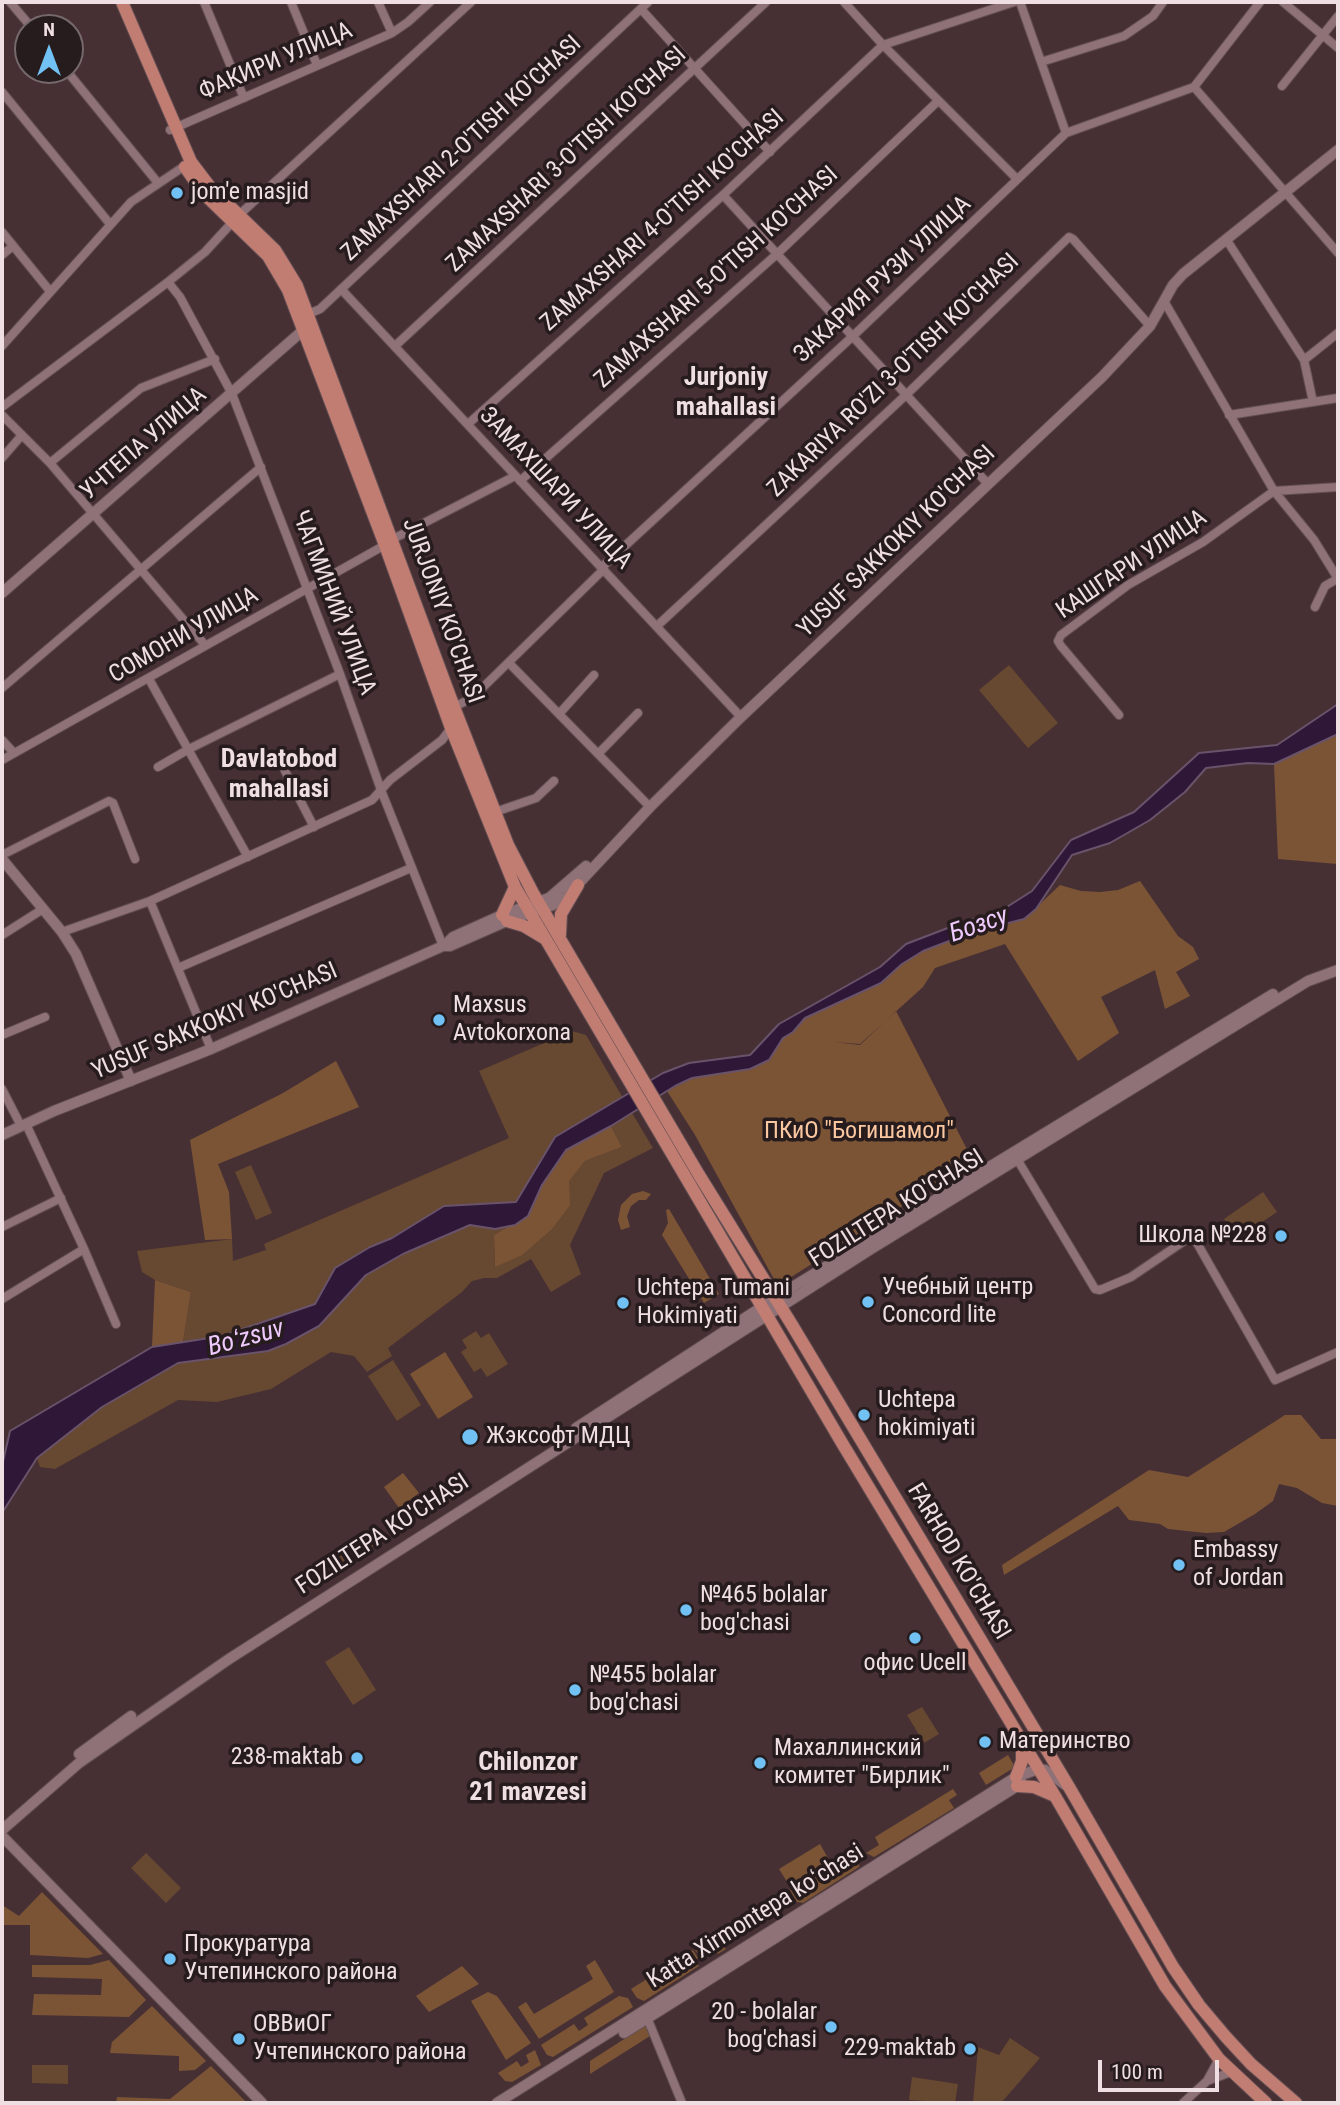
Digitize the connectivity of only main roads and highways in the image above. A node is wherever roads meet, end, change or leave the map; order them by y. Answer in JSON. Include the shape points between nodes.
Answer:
{"nodes":[{"id":1,"x":115,"y":2,"type":"edge"},
{"id":2,"x":122,"y":2,"type":"edge"},
{"id":3,"x":172,"y":128,"type":"junction"},
{"id":4,"x":1338,"y":150,"type":"edge"},
{"id":5,"x":305,"y":322,"type":"junction"},
{"id":6,"x":389,"y":542,"type":"junction"},
{"id":7,"x":2,"y":593,"type":"edge"},
{"id":8,"x":650,"y":807,"type":"junction"},
{"id":9,"x":2,"y":857,"type":"edge"},
{"id":10,"x":578,"y":886,"type":"junction"},
{"id":11,"x":514,"y":887,"type":"junction"},
{"id":12,"x":534,"y":908,"type":"junction"},
{"id":13,"x":505,"y":918,"type":"junction"},
{"id":14,"x":547,"y":941,"type":"junction"},
{"id":15,"x":562,"y":942,"type":"junction"},
{"id":16,"x":1338,"y":963,"type":"edge"},
{"id":17,"x":1338,"y":970,"type":"edge"},
{"id":18,"x":610,"y":1023,"type":"joint"},
{"id":19,"x":131,"y":1080,"type":"junction"},
{"id":20,"x":2,"y":1135,"type":"edge"},
{"id":21,"x":693,"y":1179,"type":"junction"},
{"id":22,"x":778,"y":1304,"type":"junction"},
{"id":23,"x":765,"y":1312,"type":"junction"},
{"id":24,"x":1022,"y":1742,"type":"junction"},
{"id":25,"x":1042,"y":1742,"type":"junction"},
{"id":26,"x":1038,"y":1769,"type":"junction"},
{"id":27,"x":1016,"y":1782,"type":"junction"},
{"id":28,"x":1069,"y":1787,"type":"junction"},
{"id":29,"x":1055,"y":1796,"type":"junction"},
{"id":30,"x":2,"y":1821,"type":"edge"},
{"id":31,"x":2,"y":1830,"type":"edge"},
{"id":32,"x":2,"y":1836,"type":"edge"},
{"id":33,"x":646,"y":2015,"type":"junction"},
{"id":34,"x":262,"y":2103,"type":"edge"},
{"id":35,"x":497,"y":2103,"type":"edge"},
{"id":36,"x":509,"y":2103,"type":"edge"},
{"id":37,"x":1266,"y":2103,"type":"edge"},
{"id":38,"x":1296,"y":2103,"type":"edge"}],
"edges":[{"from":1,"to":3,"type":"main road"},
{"from":2,"to":3,"type":"main road"},
{"from":3,"to":5,"type":"main road","name":"JURJONIY KO'CHASI","via":[[188,164],[236,218],[279,256],[297,286]]},
{"from":4,"to":8,"type":"main road","name":"YUSUF SAKKOKIY KO'CHASI","via":[[1183,274],[1150,326],[1102,377]]},
{"from":5,"to":6,"type":"main road","name":"JURJONIY KO'CHASI"},
{"from":5,"to":7,"type":"main road","name":"УЧТЕПА УЛИЦА","via":[[232,394]]},
{"from":6,"to":11,"type":"main road","name":"JURJONIY KO'CHASI","via":[[451,728]]},
{"from":6,"to":12,"type":"main road","name":"JURJONIY KO'CHASI"},
{"from":8,"to":10,"type":"main road","name":"YUSUF SAKKOKIY KO'CHASI"},
{"from":8,"to":12,"type":"main road","name":"YUSUF SAKKOKIY KO'CHASI","via":[[563,888]]},
{"from":9,"to":19,"type":"main road","via":[[80,961]]},
{"from":10,"to":12,"type":"main road","name":"YUSUF SAKKOKIY KO'CHASI","via":[[566,897]]},
{"from":10,"to":15,"type":"main road","via":[[561,914]]},
{"from":11,"to":12,"type":"main road","name":"JURJONIY KO'CHASI"},
{"from":11,"to":13,"type":"main road"},
{"from":12,"to":13,"type":"main road","name":"YUSUF SAKKOKIY KO'CHASI"},
{"from":12,"to":14,"type":"main road","name":"FARHOD KO'CHASI"},
{"from":12,"to":15,"type":"main road","name":"JURJONIY KO'CHASI"},
{"from":13,"to":14,"type":"main road"},
{"from":13,"to":19,"type":"main road","name":"YUSUF SAKKOKIY KO'CHASI"},
{"from":14,"to":21,"type":"main road","name":"FARHOD KO'CHASI","via":[[597,1030]]},
{"from":15,"to":18,"type":"main road","name":"JURJONIY KO'CHASI"},
{"from":16,"to":22,"type":"main road","name":"FOZILTEPA KO'CHASI","via":[[1304,976],[1217,1027]]},
{"from":17,"to":22,"type":"main road","name":"FOZILTEPA KO'CHASI","via":[[1308,981]]},
{"from":18,"to":21,"type":"main road","name":"FARHOD KO'CHASI"},
{"from":19,"to":20,"type":"main road","name":"YUSUF SAKKOKIY KO'CHASI"},
{"from":21,"to":22,"type":"main road","name":"FARHOD KO'CHASI"},
{"from":21,"to":23,"type":"main road","name":"FARHOD KO'CHASI"},
{"from":22,"to":23,"type":"main road","name":"FOZILTEPA KO'CHASI"},
{"from":22,"to":25,"type":"main road","name":"FARHOD KO'CHASI"},
{"from":23,"to":24,"type":"main road","name":"FARHOD KO'CHASI"},
{"from":23,"to":30,"type":"main road","name":"FOZILTEPA KO'CHASI","via":[[226,1652],[104,1735]]},
{"from":23,"to":31,"type":"main road","name":"FOZILTEPA KO'CHASI","via":[[188,1686],[79,1763]]},
{"from":24,"to":26,"type":"main road","name":"FARHOD KO'CHASI"},
{"from":24,"to":27,"type":"main road"},
{"from":25,"to":26,"type":"main road"},
{"from":25,"to":28,"type":"main road","name":"FARHOD KO'CHASI"},
{"from":26,"to":27,"type":"main road","name":"Katta Xirmontepa koʻchasi"},
{"from":26,"to":28,"type":"main road"},
{"from":26,"to":29,"type":"main road","name":"FARHOD KO'CHASI"},
{"from":27,"to":29,"type":"main road"},
{"from":27,"to":33,"type":"main road","name":"Katta Xirmontepa koʻchasi"},
{"from":28,"to":38,"type":"main road","name":"FARHOD KO'CHASI","via":[[1191,1994],[1238,2051]]},
{"from":29,"to":37,"type":"main road","name":"FARHOD KO'CHASI","via":[[1165,1986],[1219,2059]]},
{"from":32,"to":34,"type":"main road"},
{"from":33,"to":35,"type":"main road","name":"Katta Xirmontepa koʻchasi"},
{"from":33,"to":36,"type":"main road","name":"Katta Xirmontepa koʻchasi"}]}
